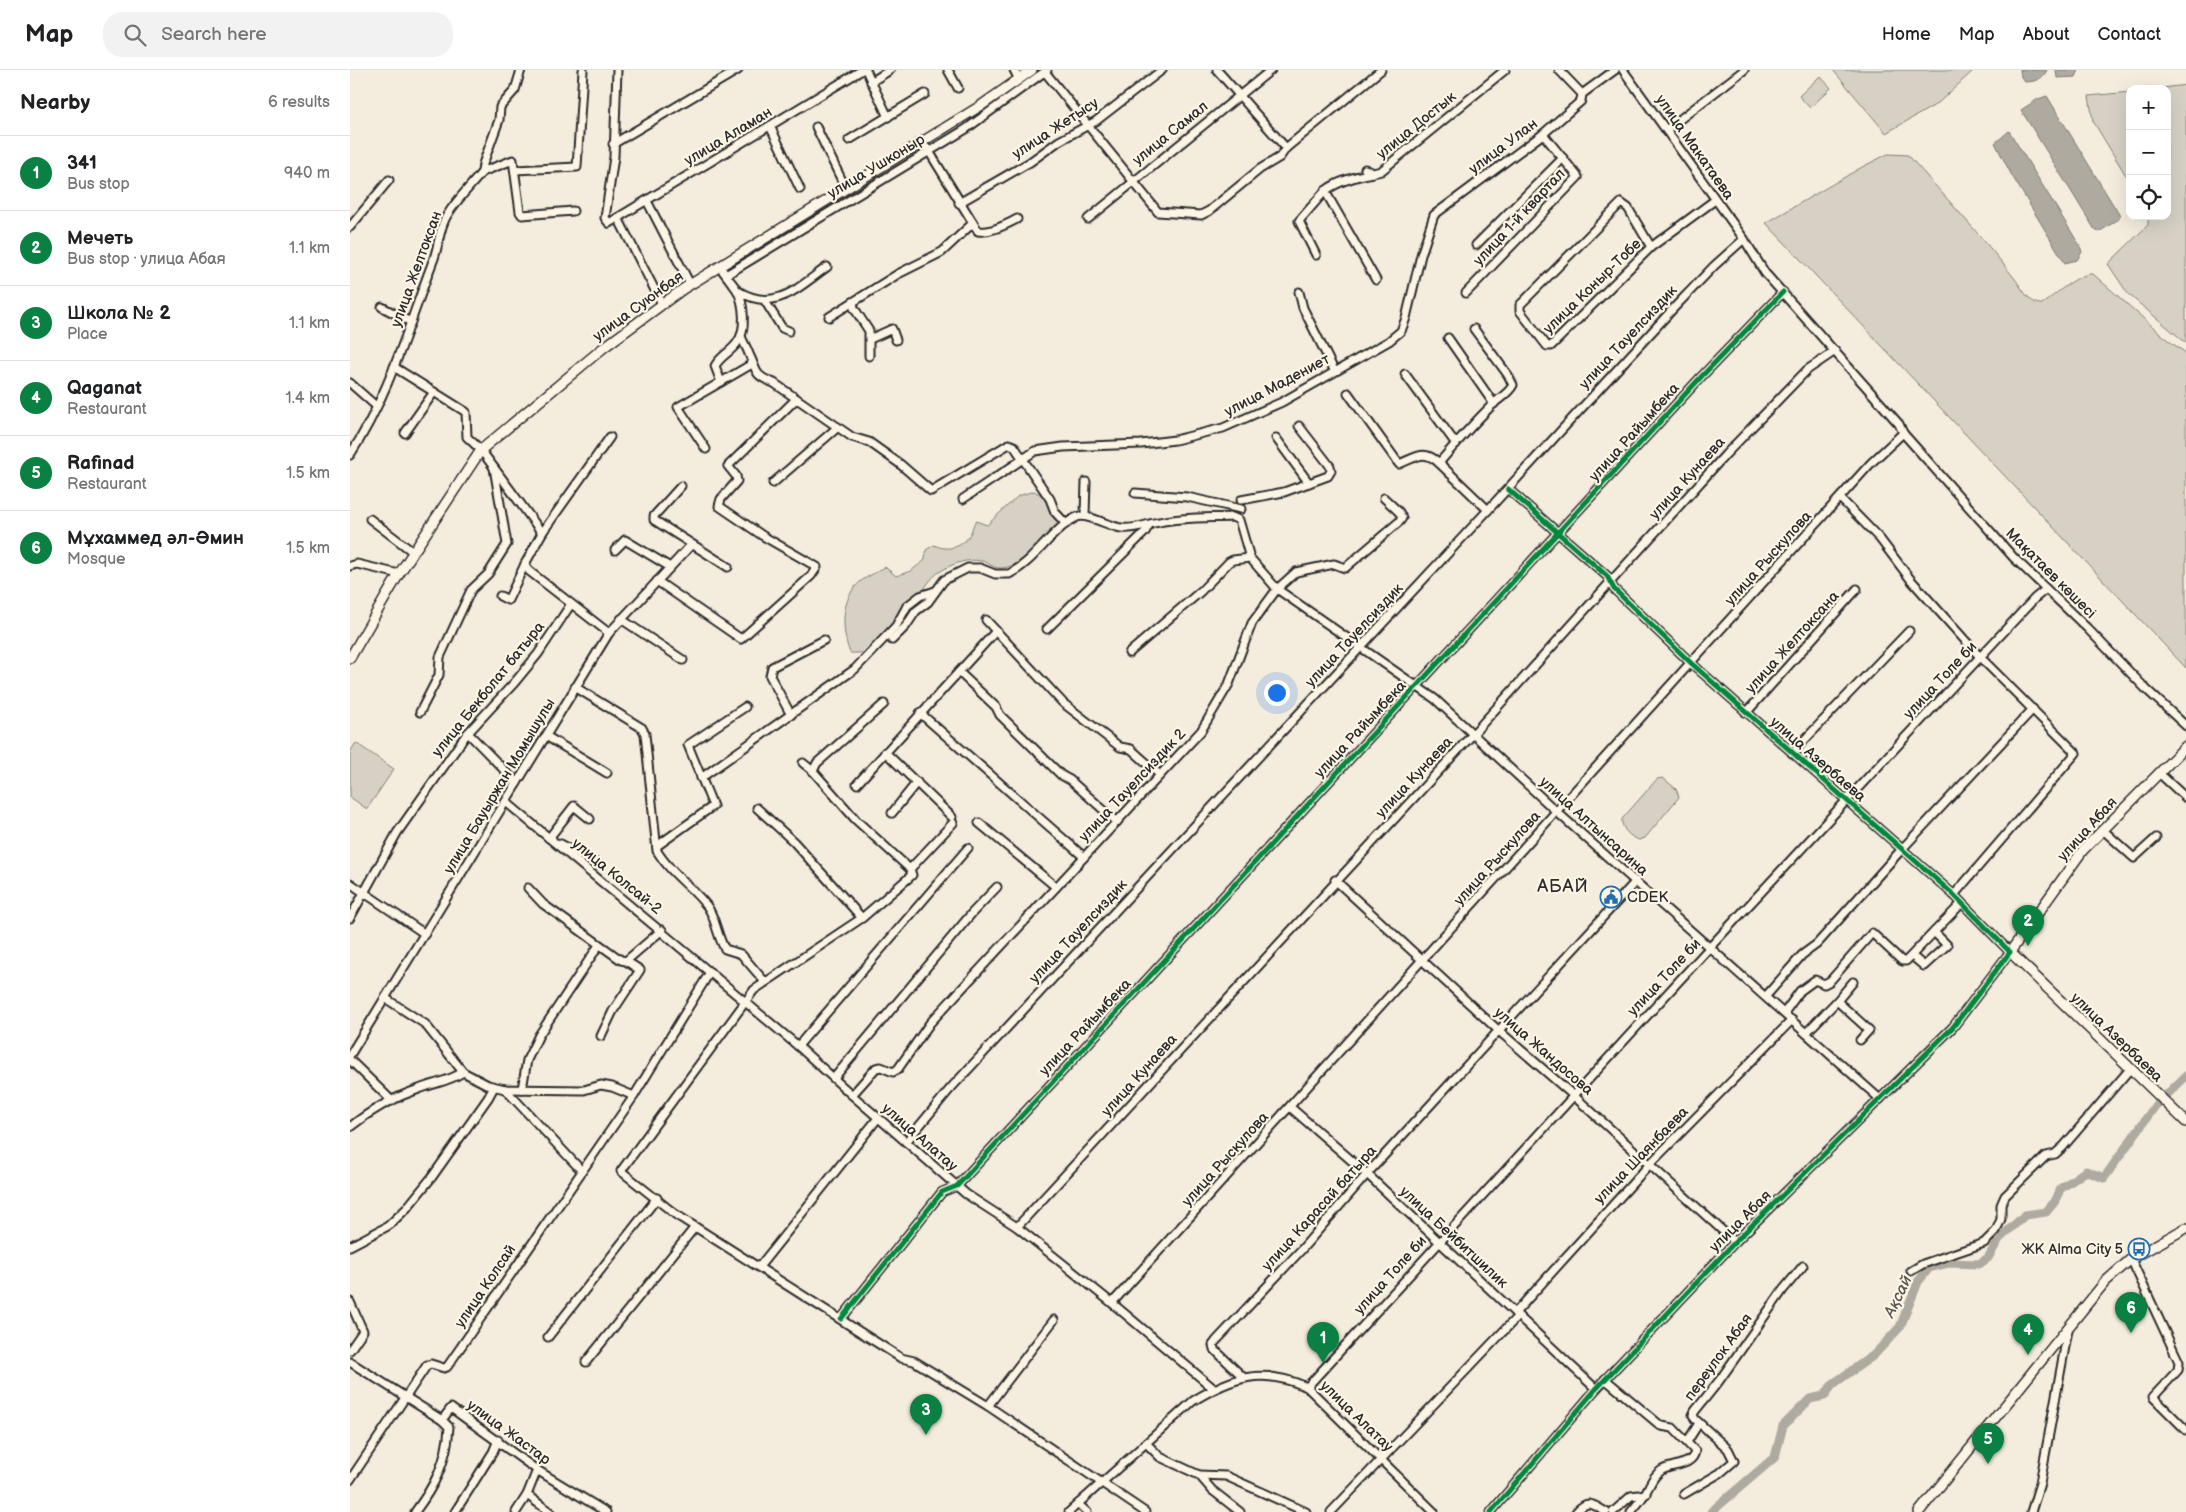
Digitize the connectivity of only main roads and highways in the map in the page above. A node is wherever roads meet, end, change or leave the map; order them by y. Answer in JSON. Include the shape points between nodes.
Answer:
{"nodes":[{"id":1,"x":1032,"y":70,"type":"edge"},
{"id":2,"x":350,"y":658,"type":"edge"},
{"id":3,"x":2186,"y":746,"type":"edge"},
{"id":4,"x":2010,"y":952,"type":"joint"},
{"id":5,"x":2186,"y":1122,"type":"edge"},
{"id":6,"x":2186,"y":1228,"type":"edge"},
{"id":7,"x":1919,"y":1512,"type":"edge"}],
"edges":[{"from":1,"to":2,"type":"main road","name":"улица Суюнбая","via":[[690,284],[603,348],[481,450],[399,574]]},
{"from":3,"to":4,"type":"main road","name":"улица Абая","via":[[2083,850]]},
{"from":4,"to":5,"type":"main road","name":"улица Азербаева"},
{"from":6,"to":7,"type":"main road","via":[[2131,1259],[2105,1282]]}]}
